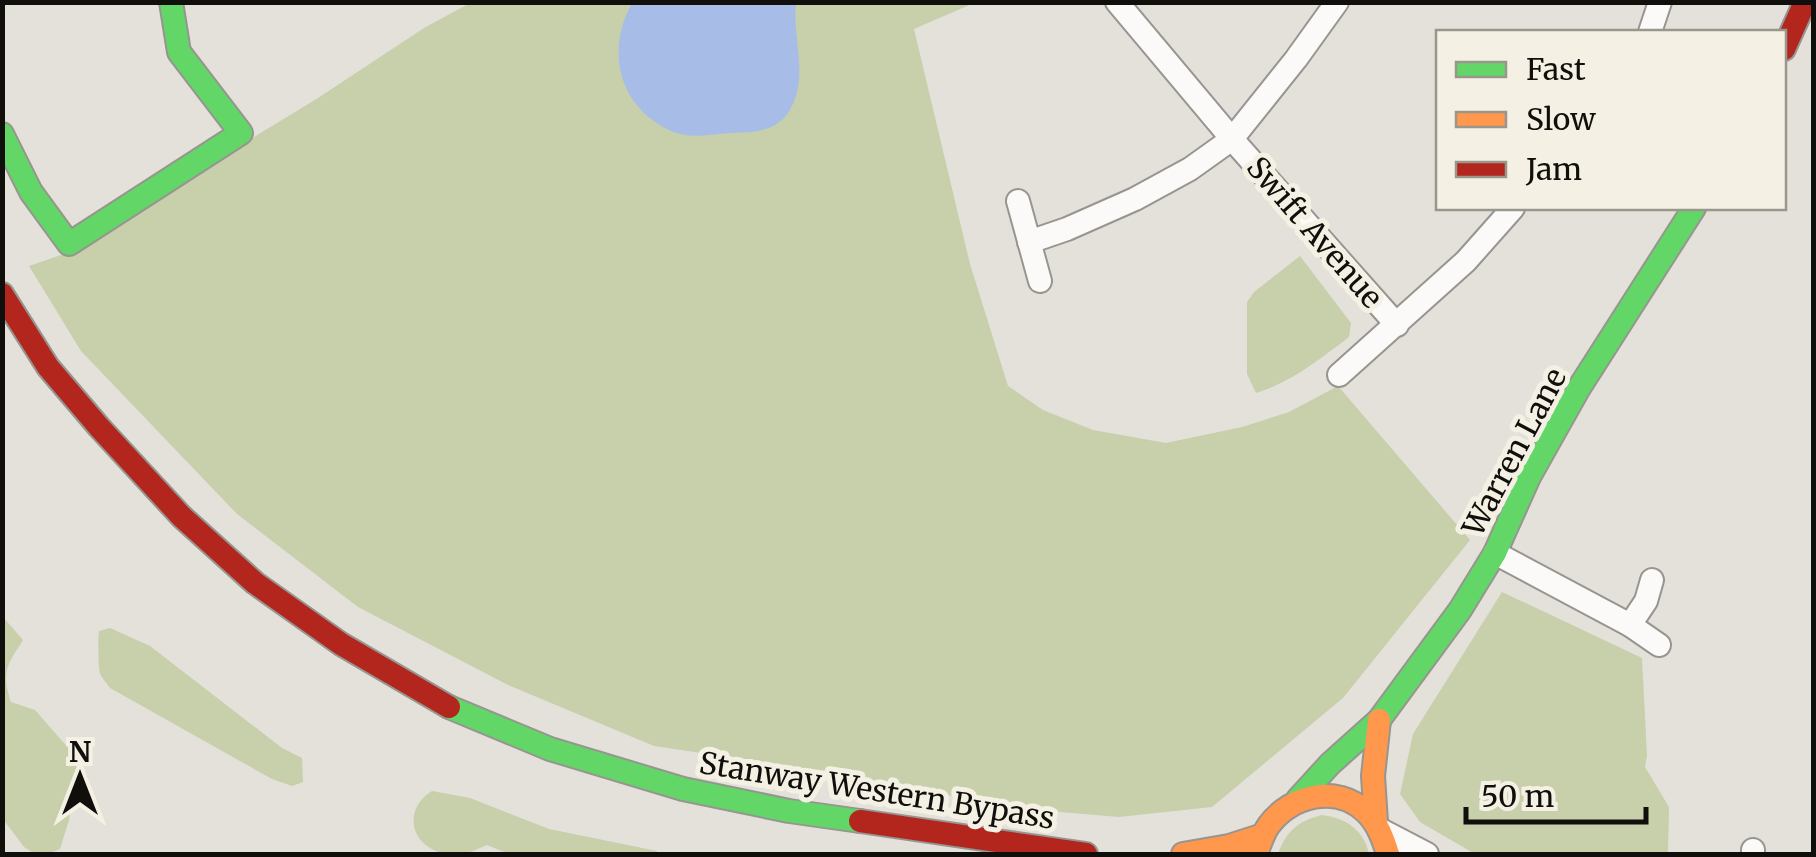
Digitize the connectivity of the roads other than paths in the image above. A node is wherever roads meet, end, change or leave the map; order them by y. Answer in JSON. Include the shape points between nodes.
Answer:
{"nodes":[{"id":1,"x":171,"y":2,"type":"edge"},
{"id":2,"x":1117,"y":2,"type":"edge"},
{"id":3,"x":1337,"y":2,"type":"edge"},
{"id":4,"x":1660,"y":2,"type":"edge"},
{"id":5,"x":1805,"y":2,"type":"edge"},
{"id":6,"x":1651,"y":30,"type":"edge"},
{"id":7,"x":1786,"y":45,"type":"edge"},
{"id":8,"x":2,"y":134,"type":"edge"},
{"id":9,"x":1232,"y":138,"type":"junction"},
{"id":10,"x":1018,"y":201,"type":"dead end"},
{"id":11,"x":1511,"y":210,"type":"edge"},
{"id":12,"x":1693,"y":210,"type":"edge"},
{"id":13,"x":1029,"y":242,"type":"junction"},
{"id":14,"x":1040,"y":281,"type":"dead end"},
{"id":15,"x":2,"y":294,"type":"edge"},
{"id":16,"x":1396,"y":324,"type":"junction"},
{"id":17,"x":1338,"y":375,"type":"dead end"},
{"id":18,"x":1495,"y":553,"type":"junction"},
{"id":19,"x":1652,"y":580,"type":"dead end"},
{"id":20,"x":1630,"y":625,"type":"junction"},
{"id":21,"x":1659,"y":645,"type":"dead end"},
{"id":22,"x":1380,"y":720,"type":"junction"},
{"id":23,"x":1298,"y":799,"type":"junction"},
{"id":24,"x":1378,"y":826,"type":"junction"},
{"id":25,"x":1258,"y":846,"type":"edge"},
{"id":26,"x":1086,"y":854,"type":"edge"},
{"id":27,"x":1183,"y":854,"type":"edge"},
{"id":28,"x":1388,"y":854,"type":"edge"},
{"id":29,"x":1427,"y":854,"type":"edge"}],
"edges":[{"from":1,"to":8,"type":"street","via":[[179,52],[240,134],[70,244],[36,203]]},
{"from":2,"to":9,"type":"street","name":"Swift Avenue"},
{"from":3,"to":9,"type":"street"},
{"from":4,"to":6,"type":"street"},
{"from":5,"to":7,"type":"street"},
{"from":9,"to":13,"type":"street","via":[[1135,199]]},
{"from":9,"to":16,"type":"street","name":"Swift Avenue"},
{"from":10,"to":13,"type":"street"},
{"from":11,"to":16,"type":"street"},
{"from":12,"to":18,"type":"street","name":"Warren Lane","via":[[1579,388]]},
{"from":13,"to":14,"type":"street"},
{"from":15,"to":26,"type":"street","name":"Stanway Western Bypass","via":[[48,367],[181,516],[255,582],[341,644],[450,707],[550,749],[683,789]]},
{"from":16,"to":17,"type":"street"},
{"from":18,"to":20,"type":"street"},
{"from":18,"to":22,"type":"street","name":"Warren Lane"},
{"from":19,"to":20,"type":"street"},
{"from":20,"to":21,"type":"street"},
{"from":22,"to":23,"type":"street","name":"Warren Lane"},
{"from":22,"to":24,"type":"street","name":"Warren Lane"},
{"from":23,"to":24,"type":"street","via":[[1349,801]]},
{"from":23,"to":25,"type":"street","name":"Warren Lane","via":[[1269,821]]},
{"from":24,"to":28,"type":"street","name":"Warren Lane"},
{"from":24,"to":29,"type":"street"},
{"from":25,"to":27,"type":"street"}]}
